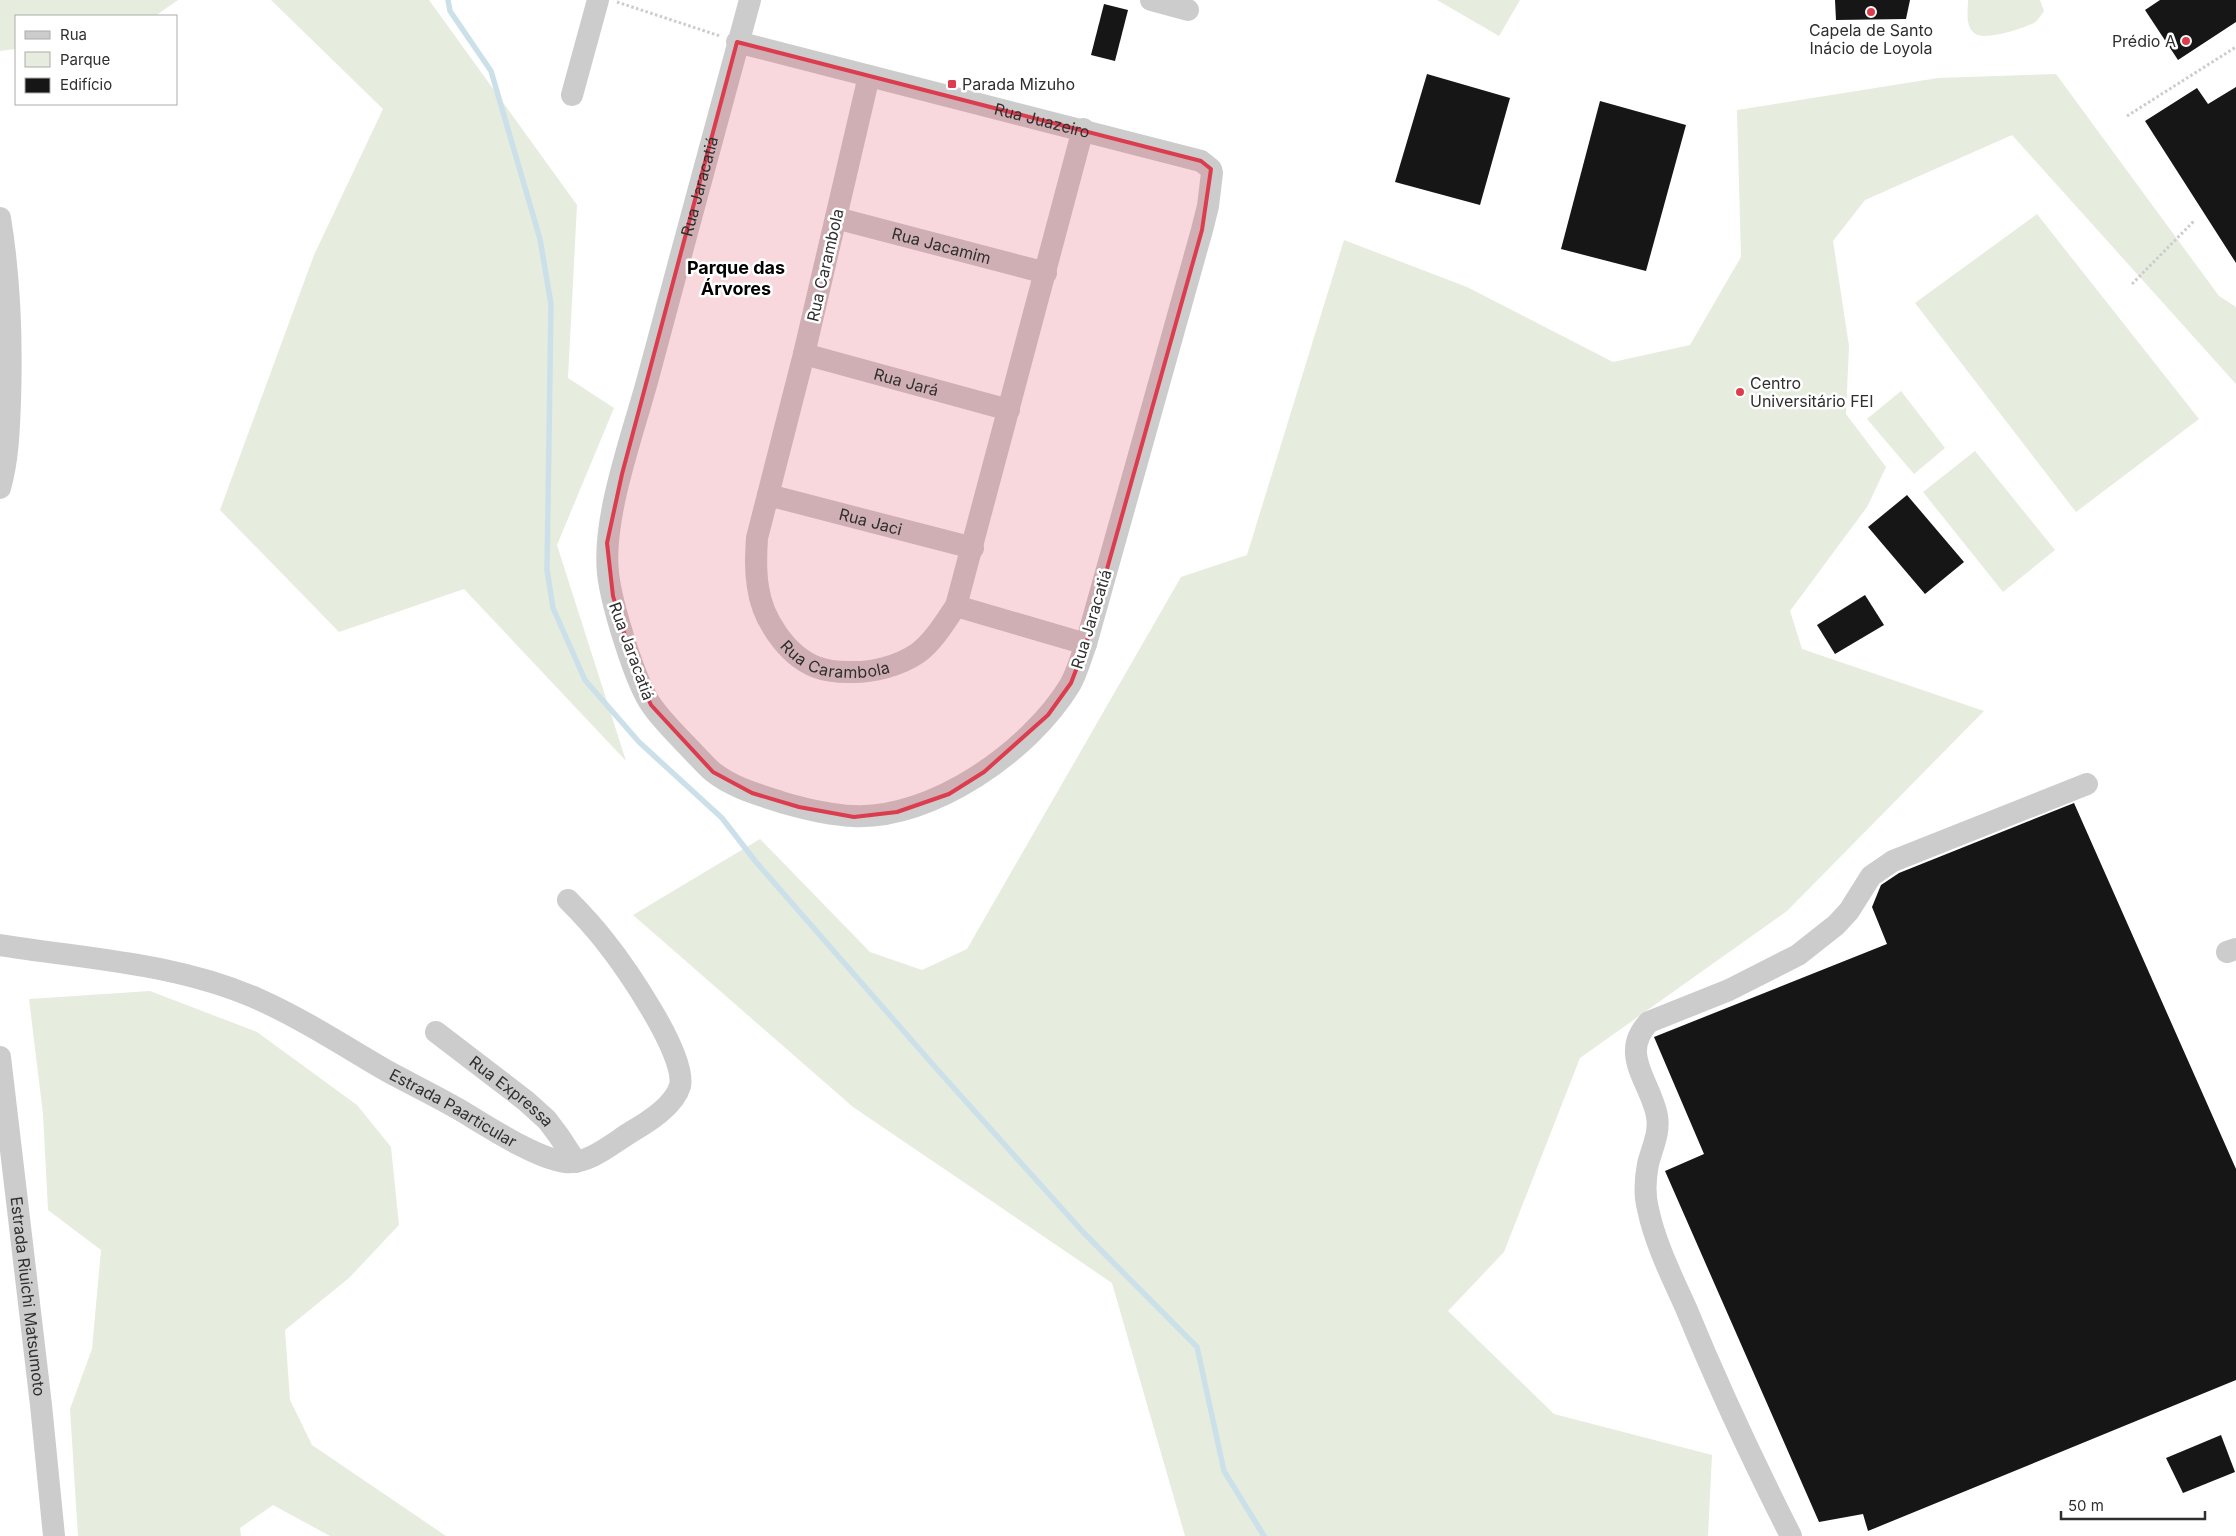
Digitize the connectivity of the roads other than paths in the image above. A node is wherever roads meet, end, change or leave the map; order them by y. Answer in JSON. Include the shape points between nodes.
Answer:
{"nodes":[{"id":1,"x":598,"y":0,"type":"edge"},
{"id":2,"x":750,"y":0,"type":"edge"},
{"id":3,"x":1151,"y":0,"type":"edge"},
{"id":4,"x":1188,"y":10,"type":"dead end"},
{"id":5,"x":737,"y":42,"type":"junction"},
{"id":6,"x":869,"y":76,"type":"junction"},
{"id":7,"x":572,"y":96,"type":"dead end"},
{"id":8,"x":1083,"y":130,"type":"junction"},
{"id":9,"x":1207,"y":167,"type":"joint"},
{"id":10,"x":0,"y":218,"type":"edge"},
{"id":11,"x":836,"y":218,"type":"junction"},
{"id":12,"x":1046,"y":273,"type":"junction"},
{"id":13,"x":804,"y":354,"type":"junction"},
{"id":14,"x":1009,"y":410,"type":"junction"},
{"id":15,"x":0,"y":488,"type":"edge"},
{"id":16,"x":768,"y":496,"type":"junction"},
{"id":17,"x":973,"y":548,"type":"junction"},
{"id":18,"x":956,"y":606,"type":"junction"},
{"id":19,"x":1086,"y":644,"type":"junction"},
{"id":20,"x":2087,"y":784,"type":"dead end"},
{"id":21,"x":568,"y":900,"type":"dead end"},
{"id":22,"x":0,"y":945,"type":"edge"},
{"id":23,"x":436,"y":1032,"type":"dead end"},
{"id":24,"x":0,"y":1057,"type":"edge"},
{"id":25,"x":576,"y":1162,"type":"junction"},
{"id":26,"x":54,"y":1536,"type":"edge"},
{"id":27,"x":1790,"y":1536,"type":"edge"}],
"edges":[{"from":1,"to":7,"type":"street"},
{"from":2,"to":5,"type":"street","name":"Rua Jaracatiá"},
{"from":3,"to":4,"type":"street"},
{"from":5,"to":6,"type":"street","name":"Rua Juazeiro"},
{"from":5,"to":19,"type":"street","name":"Rua Jaracatiá","via":[[622,474],[607,544],[613,596],[651,705],[713,772],[752,793],[798,807],[854,817],[897,812],[949,794],[1015,747],[1048,716],[1071,683]]},
{"from":6,"to":8,"type":"street","name":"Rua Juazeiro"},
{"from":6,"to":11,"type":"street","name":"Rua Carambola"},
{"from":8,"to":9,"type":"street","name":"Rua Juazeiro"},
{"from":8,"to":12,"type":"street","name":"Rua Carambola"},
{"from":9,"to":19,"type":"street","name":"Rua Jaracatiá","via":[[1208,206],[1202,230]]},
{"from":10,"to":15,"type":"street","via":[[10,308],[11,366],[9,421]]},
{"from":11,"to":12,"type":"street","name":"Rua Jacamim"},
{"from":11,"to":13,"type":"street","name":"Rua Carambola"},
{"from":12,"to":14,"type":"street","name":"Rua Carambola"},
{"from":13,"to":14,"type":"street","name":"Rua Jará"},
{"from":13,"to":16,"type":"street","name":"Rua Carambola"},
{"from":14,"to":17,"type":"street","name":"Rua Carambola"},
{"from":16,"to":17,"type":"street","name":"Rua Jaci"},
{"from":16,"to":18,"type":"street","name":"Rua Carambola","via":[[757,538],[760,596],[775,631],[788,648],[816,667],[834,672],[857,672],[897,664],[917,654],[930,642]]},
{"from":17,"to":18,"type":"street","name":"Rua Carambola"},
{"from":18,"to":19,"type":"street"},
{"from":20,"to":27,"type":"street","via":[[1893,861],[1871,876],[1836,925],[1798,955],[1728,990],[1650,1022],[1641,1030],[1635,1054],[1658,1126],[1645,1181],[1648,1212],[1716,1381]]},
{"from":21,"to":25,"type":"street","via":[[605,941],[634,983],[670,1043],[681,1074],[672,1100],[661,1111],[611,1145]]},
{"from":22,"to":25,"type":"street","name":"Estrada Paarticular","via":[[172,971],[220,983],[304,1021],[520,1144],[564,1162]]},
{"from":23,"to":25,"type":"street","name":"Rua Expressa","via":[[547,1120]]},
{"from":24,"to":26,"type":"street","name":"Estrada Riuichi Matsumoto"}]}
